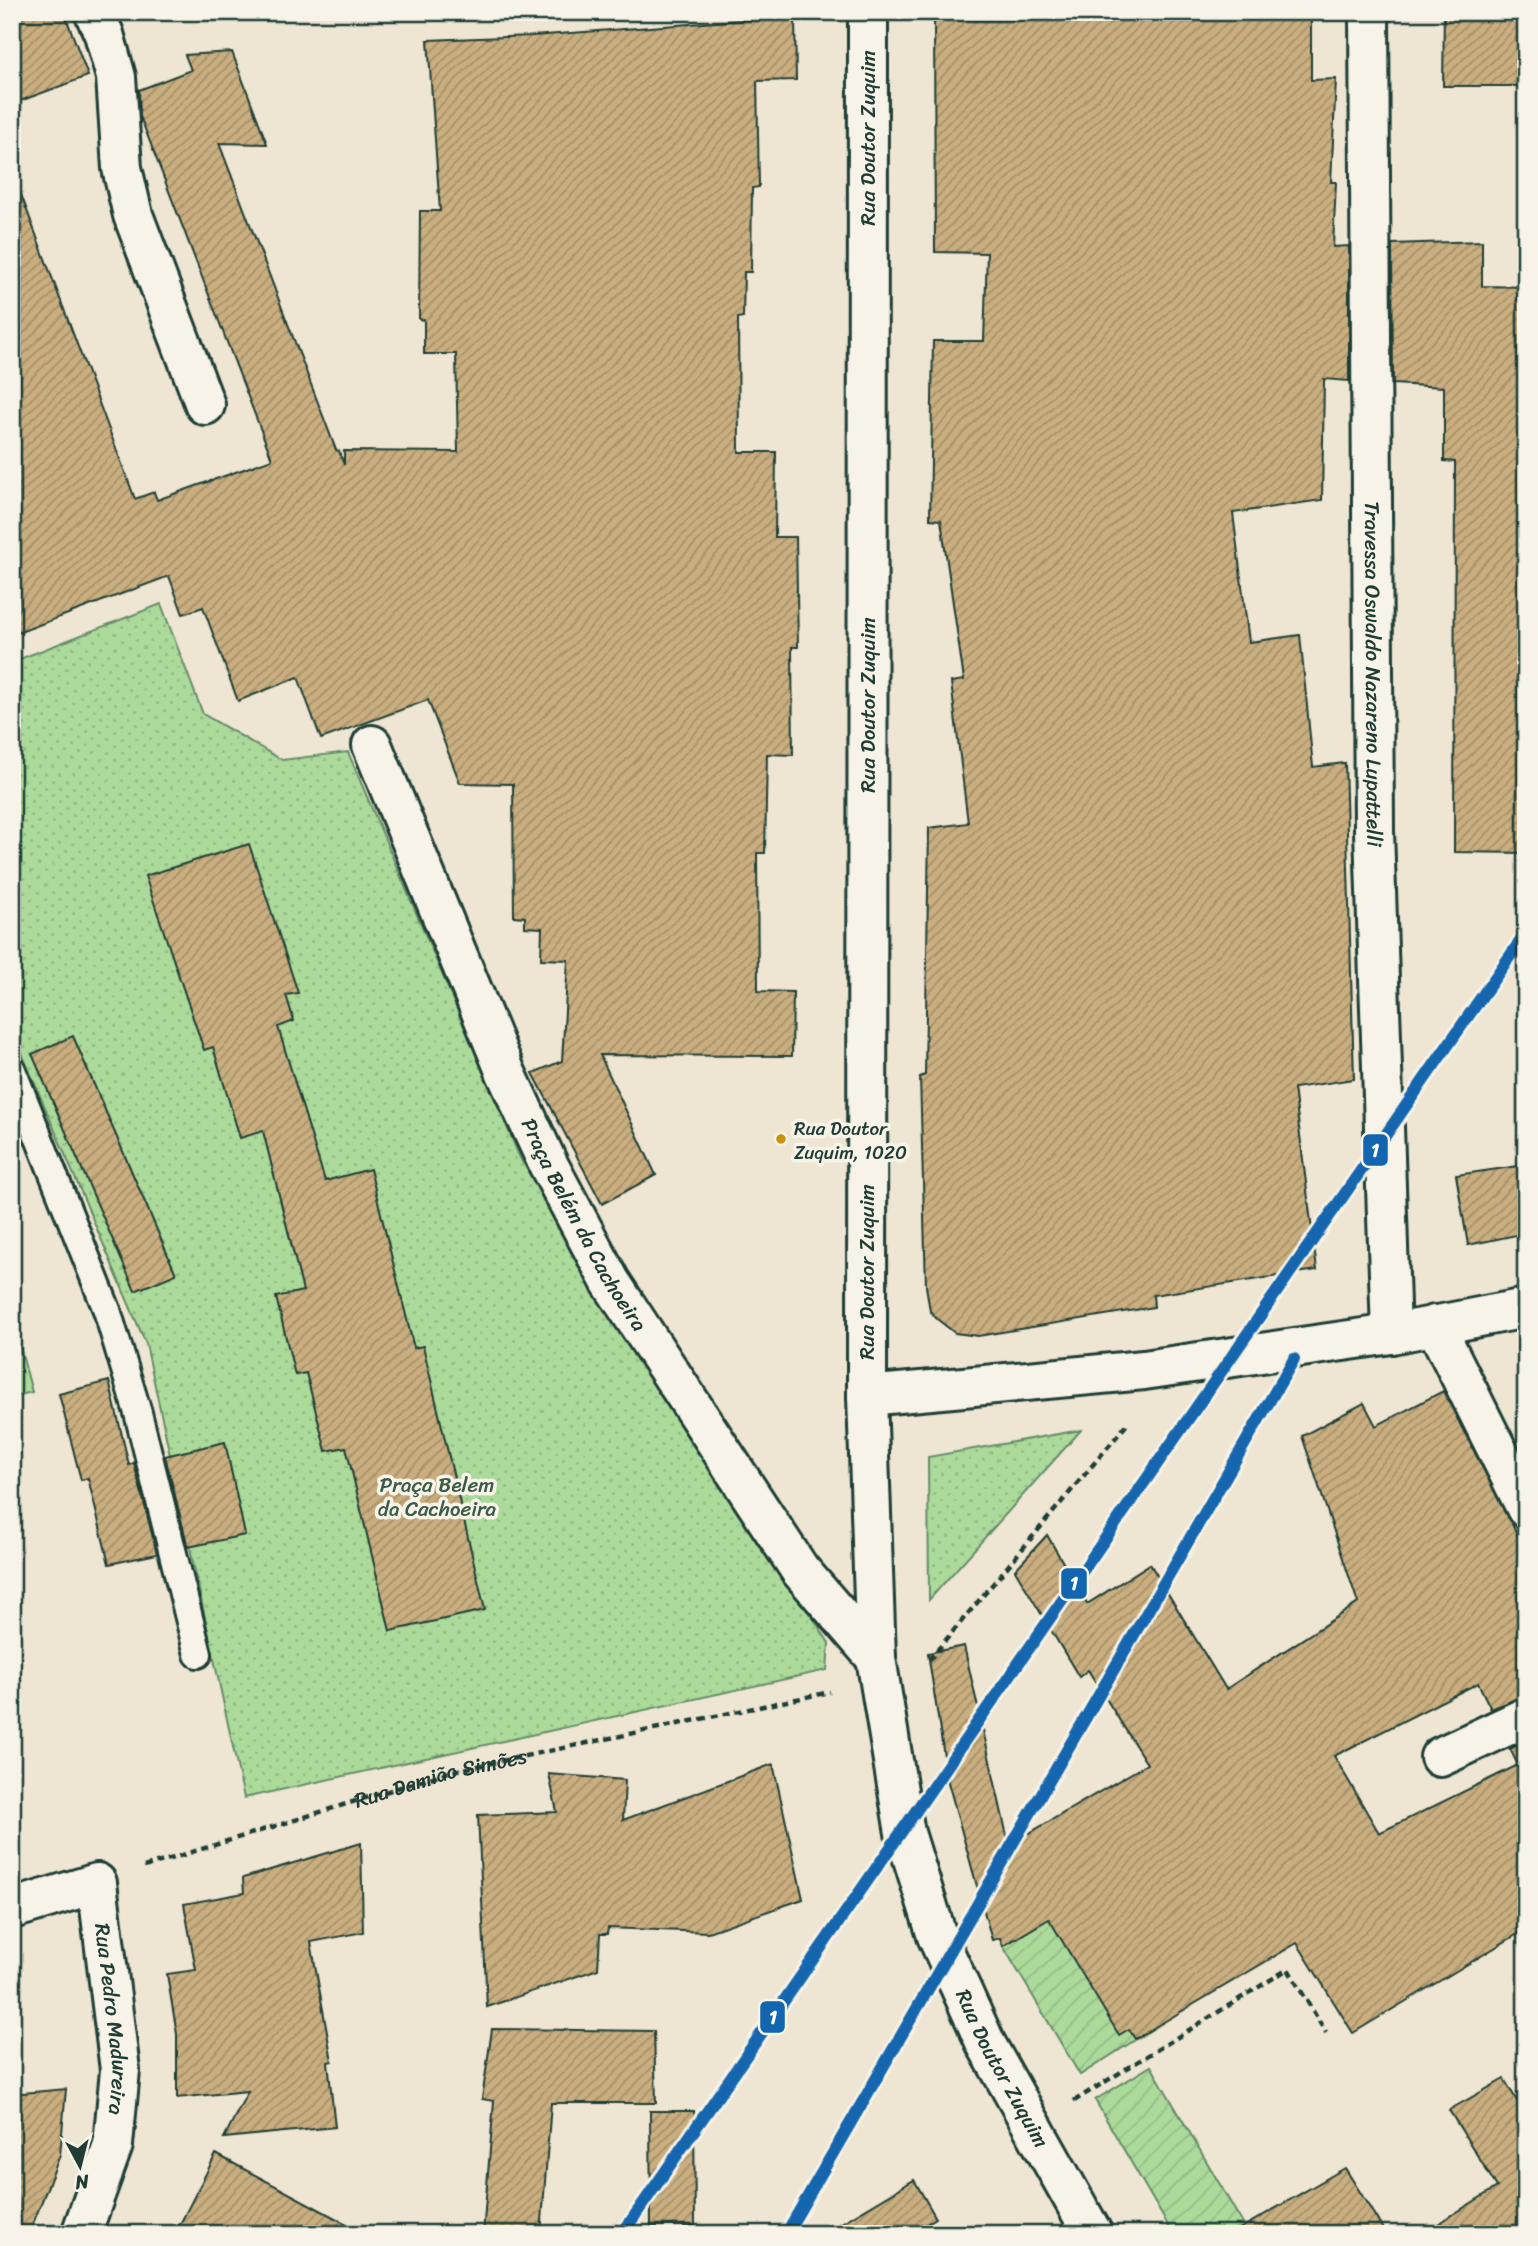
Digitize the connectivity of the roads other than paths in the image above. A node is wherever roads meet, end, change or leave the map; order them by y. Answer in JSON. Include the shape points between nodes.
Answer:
{"nodes":[{"id":1,"x":94,"y":12,"type":"edge"},
{"id":2,"x":868,"y":12,"type":"edge"},
{"id":3,"x":1369,"y":12,"type":"edge"},
{"id":4,"x":205,"y":405,"type":"dead end"},
{"id":5,"x":372,"y":745,"type":"dead end"},
{"id":6,"x":12,"y":1070,"type":"edge"},
{"id":7,"x":1526,"y":1308,"type":"edge"},
{"id":8,"x":1435,"y":1325,"type":"junction"},
{"id":9,"x":1391,"y":1334,"type":"junction"},
{"id":10,"x":867,"y":1396,"type":"junction"},
{"id":11,"x":1526,"y":1508,"type":"edge"},
{"id":12,"x":198,"y":1654,"type":"dead end"},
{"id":13,"x":877,"y":1670,"type":"junction"},
{"id":14,"x":1526,"y":1717,"type":"edge"},
{"id":15,"x":1440,"y":1757,"type":"dead end"},
{"id":16,"x":12,"y":1909,"type":"edge"},
{"id":17,"x":81,"y":2234,"type":"edge"},
{"id":18,"x":1093,"y":2234,"type":"edge"}],
"edges":[{"from":1,"to":4,"type":"street","via":[[116,77],[122,168],[133,215]]},
{"from":2,"to":10,"type":"street","name":"Rua Doutor Zuquim"},
{"from":3,"to":9,"type":"street","name":"Travessa Oswaldo Nazareno Lupattelli","via":[[1374,831]]},
{"from":5,"to":13,"type":"street","name":"Praça Belém da Cachoeira","via":[[506,1073],[610,1281],[800,1570]]},
{"from":6,"to":12,"type":"lane","via":[[107,1310],[138,1413]]},
{"from":7,"to":8,"type":"street"},
{"from":8,"to":9,"type":"street"},
{"from":8,"to":11,"type":"street"},
{"from":9,"to":10,"type":"street","via":[[1144,1370]]},
{"from":10,"to":13,"type":"street","name":"Rua Doutor Zuquim"},
{"from":13,"to":18,"type":"street","name":"Rua Doutor Zuquim","via":[[905,1833],[937,1936],[986,2044]]},
{"from":14,"to":15,"type":"street"},
{"from":16,"to":17,"type":"street","name":"Rua Pedro Madureira","via":[[97,1883],[120,2070],[113,2145]]}]}
